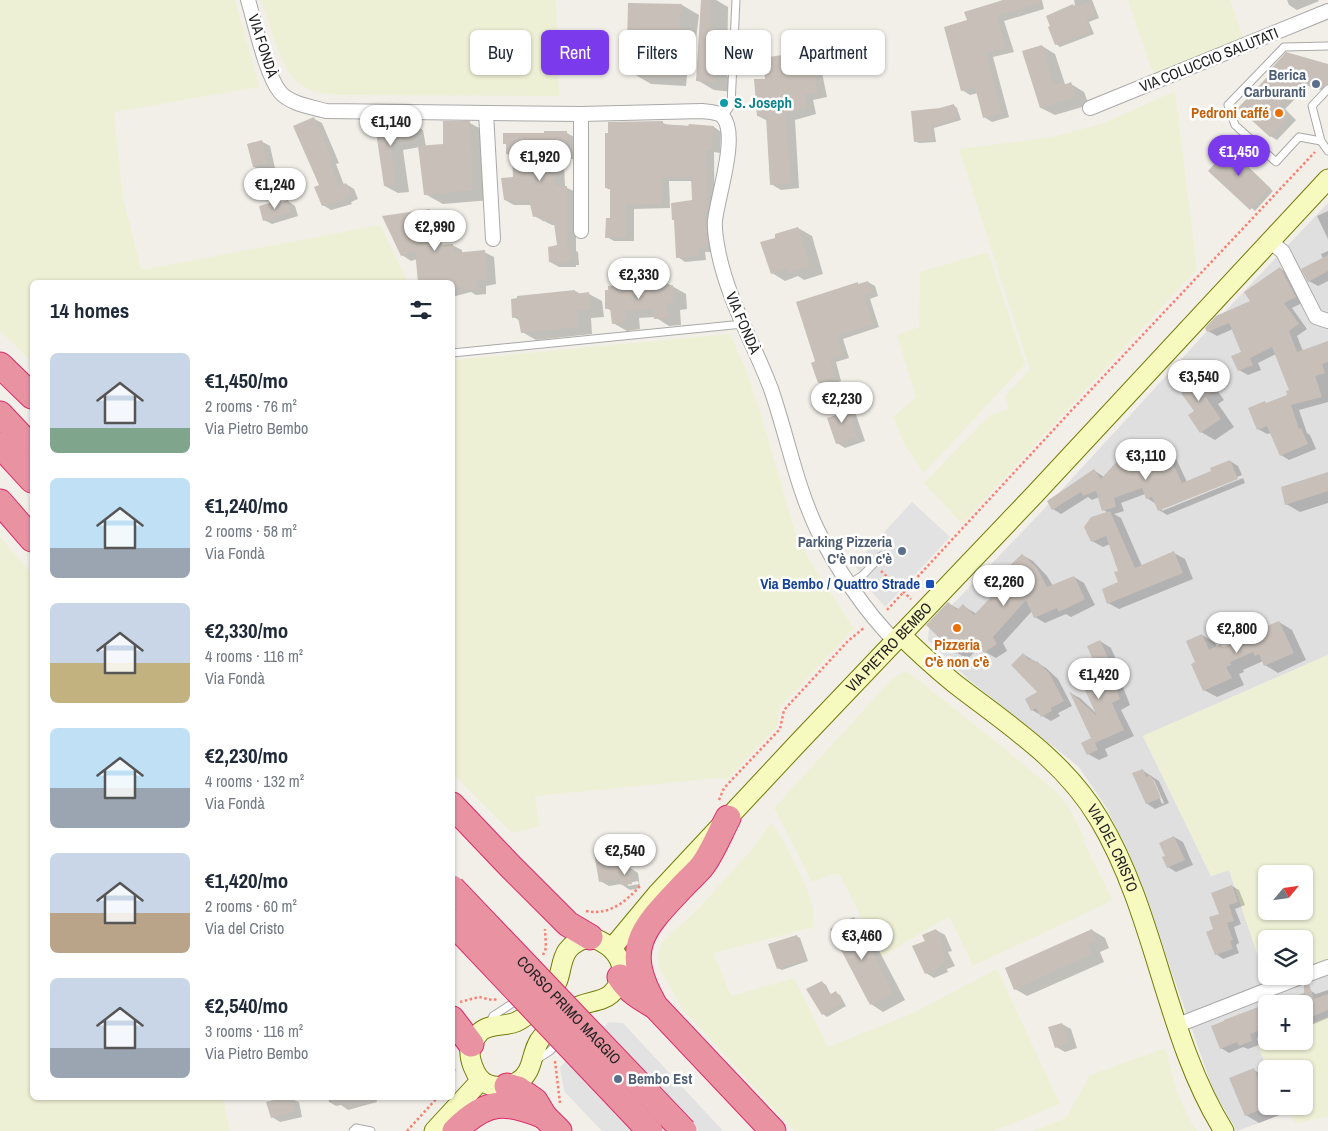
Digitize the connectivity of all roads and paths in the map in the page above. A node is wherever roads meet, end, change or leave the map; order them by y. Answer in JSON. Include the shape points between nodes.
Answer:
{"nodes":[{"id":1,"x":248,"y":0,"type":"edge"},
{"id":2,"x":736,"y":0,"type":"edge"},
{"id":3,"x":1328,"y":12,"type":"edge"},
{"id":4,"x":1328,"y":46,"type":"edge"},
{"id":5,"x":1328,"y":89,"type":"edge"},
{"id":6,"x":1090,"y":108,"type":"dead end"},
{"id":7,"x":486,"y":113,"type":"junction"},
{"id":8,"x":581,"y":114,"type":"junction"},
{"id":9,"x":723,"y":117,"type":"junction"},
{"id":10,"x":1322,"y":142,"type":"junction"},
{"id":11,"x":1328,"y":152,"type":"edge"},
{"id":12,"x":1328,"y":179,"type":"edge"},
{"id":13,"x":581,"y":231,"type":"dead end"},
{"id":14,"x":493,"y":238,"type":"dead end"},
{"id":15,"x":1271,"y":242,"type":"junction"},
{"id":16,"x":1328,"y":321,"type":"edge"},
{"id":17,"x":744,"y":324,"type":"junction"},
{"id":18,"x":455,"y":353,"type":"edge"},
{"id":19,"x":0,"y":365,"type":"edge"},
{"id":20,"x":30,"y":394,"type":"edge"},
{"id":21,"x":0,"y":414,"type":"edge"},
{"id":22,"x":0,"y":445,"type":"edge"},
{"id":23,"x":30,"y":446,"type":"edge"},
{"id":24,"x":30,"y":478,"type":"edge"},
{"id":25,"x":0,"y":502,"type":"edge"},
{"id":26,"x":30,"y":537,"type":"edge"},
{"id":27,"x":881,"y":556,"type":"dead end"},
{"id":28,"x":873,"y":564,"type":"junction"},
{"id":29,"x":849,"y":584,"type":"junction"},
{"id":30,"x":904,"y":592,"type":"junction"},
{"id":31,"x":882,"y":613,"type":"dead end"},
{"id":32,"x":866,"y":627,"type":"dead end"},
{"id":33,"x":898,"y":638,"type":"junction"},
{"id":34,"x":722,"y":812,"type":"junction"},
{"id":35,"x":459,"y":815,"type":"edge"},
{"id":36,"x":642,"y":884,"type":"dead end"},
{"id":37,"x":455,"y":891,"type":"edge"},
{"id":38,"x":582,"y":910,"type":"dead end"},
{"id":39,"x":455,"y":925,"type":"edge"},
{"id":40,"x":590,"y":937,"type":"junction"},
{"id":41,"x":612,"y":948,"type":"junction"},
{"id":42,"x":1328,"y":967,"type":"edge"},
{"id":43,"x":554,"y":968,"type":"junction"},
{"id":44,"x":1313,"y":973,"type":"edge"},
{"id":45,"x":620,"y":977,"type":"junction"},
{"id":46,"x":1280,"y":985,"type":"edge"},
{"id":47,"x":655,"y":1006,"type":"junction"},
{"id":48,"x":593,"y":1008,"type":"junction"},
{"id":49,"x":455,"y":1021,"type":"edge"},
{"id":50,"x":1178,"y":1024,"type":"junction"},
{"id":51,"x":575,"y":1027,"type":"dead end"},
{"id":52,"x":569,"y":1033,"type":"dead end"},
{"id":53,"x":479,"y":1036,"type":"junction"},
{"id":54,"x":532,"y":1063,"type":"junction"},
{"id":55,"x":481,"y":1080,"type":"junction"},
{"id":56,"x":507,"y":1086,"type":"junction"},
{"id":57,"x":436,"y":1100,"type":"edge"},
{"id":58,"x":761,"y":1121,"type":"edge"},
{"id":59,"x":551,"y":1124,"type":"edge"},
{"id":60,"x":353,"y":1131,"type":"edge"},
{"id":61,"x":371,"y":1131,"type":"edge"},
{"id":62,"x":407,"y":1131,"type":"edge"},
{"id":63,"x":434,"y":1131,"type":"edge"},
{"id":64,"x":455,"y":1131,"type":"edge"},
{"id":65,"x":650,"y":1131,"type":"edge"},
{"id":66,"x":684,"y":1131,"type":"edge"},
{"id":67,"x":1224,"y":1131,"type":"edge"}],
"edges":[{"from":1,"to":7,"type":"street","name":"VIA FONDÀ","via":[[268,71],[280,92],[300,104],[326,111]]},
{"from":2,"to":9,"type":"lane","via":[[731,105]]},
{"from":3,"to":6,"type":"street","name":"VIA COLUCCIO SALUTATI"},
{"from":4,"to":10,"type":"lane","via":[[1284,47],[1228,105],[1235,125],[1276,162],[1299,137]]},
{"from":5,"to":10,"type":"lane","via":[[1312,106]]},
{"from":7,"to":8,"type":"street","name":"VIA FONDÀ"},
{"from":7,"to":14,"type":"street"},
{"from":8,"to":9,"type":"street","name":"VIA FONDÀ","via":[[702,111]]},
{"from":8,"to":13,"type":"street"},
{"from":9,"to":17,"type":"street","name":"VIA FONDÀ","via":[[730,142],[715,222],[718,253],[725,280]]},
{"from":10,"to":11,"type":"lane"},
{"from":10,"to":30,"type":"path"},
{"from":12,"to":15,"type":"main road","name":"VIA PIETRO BEMBO"},
{"from":15,"to":16,"type":"street","via":[[1283,252],[1316,317]]},
{"from":15,"to":33,"type":"main road","name":"VIA PIETRO BEMBO"},
{"from":17,"to":18,"type":"lane"},
{"from":17,"to":29,"type":"street","name":"VIA FONDÀ","via":[[771,390],[817,529]]},
{"from":19,"to":20,"type":"highway"},
{"from":21,"to":23,"type":"highway"},
{"from":22,"to":24,"type":"highway"},
{"from":25,"to":26,"type":"highway"},
{"from":27,"to":28,"type":"lane"},
{"from":28,"to":29,"type":"lane"},
{"from":28,"to":30,"type":"path"},
{"from":29,"to":33,"type":"street","name":"VIA FONDÀ","via":[[887,633]]},
{"from":30,"to":31,"type":"path"},
{"from":32,"to":34,"type":"path","via":[[784,710],[780,729],[724,788]]},
{"from":33,"to":34,"type":"main road","name":"VIA PIETRO BEMBO"},
{"from":33,"to":50,"type":"main road","name":"VIA DEL CRISTO","via":[[1048,756],[1075,783],[1100,819],[1136,898]]},
{"from":34,"to":41,"type":"main road","name":"VIA PIETRO BEMBO"},
{"from":34,"to":47,"type":"highway","via":[[702,866],[644,931],[637,956],[641,977]]},
{"from":35,"to":40,"type":"highway","via":[[568,924]]},
{"from":36,"to":38,"type":"path","via":[[608,911]]},
{"from":37,"to":66,"type":"highway","name":"CORSO PRIMO MAGGIO","bridge":true},
{"from":39,"to":65,"type":"highway","name":"CORSO PRIMO MAGGIO","bridge":true},
{"from":40,"to":41,"type":"main road"},
{"from":40,"to":43,"type":"main road","via":[[579,940]]},
{"from":41,"to":45,"type":"main road","via":[[620,959]]},
{"from":42,"to":44,"type":"street"},
{"from":43,"to":53,"type":"lane","via":[[534,988],[494,1016]]},
{"from":43,"to":53,"type":"main road","via":[[557,978],[552,991],[526,1016]]},
{"from":45,"to":47,"type":"highway","via":[[636,996]]},
{"from":45,"to":48,"type":"main road","via":[[611,994]]},
{"from":46,"to":50,"type":"street"},
{"from":47,"to":58,"type":"highway"},
{"from":48,"to":51,"type":"lane"},
{"from":48,"to":54,"type":"main road","via":[[584,1004],[572,1009],[541,1039]]},
{"from":49,"to":53,"type":"highway"},
{"from":50,"to":67,"type":"main road","name":"VIA DEL CRISTO","via":[[1193,1071]]},
{"from":52,"to":54,"type":"lane"},
{"from":53,"to":55,"type":"main road","via":[[471,1063]]},
{"from":54,"to":56,"type":"main road","via":[[519,1081]]},
{"from":55,"to":56,"type":"main road","via":[[487,1084]]},
{"from":55,"to":63,"type":"main road"},
{"from":56,"to":59,"type":"highway","via":[[518,1089],[535,1101]]},
{"from":57,"to":62,"type":"path"},
{"from":59,"to":64,"type":"highway","via":[[526,1108],[502,1104],[468,1118]]},
{"from":60,"to":61,"type":"lane","via":[[356,1128]]}]}
